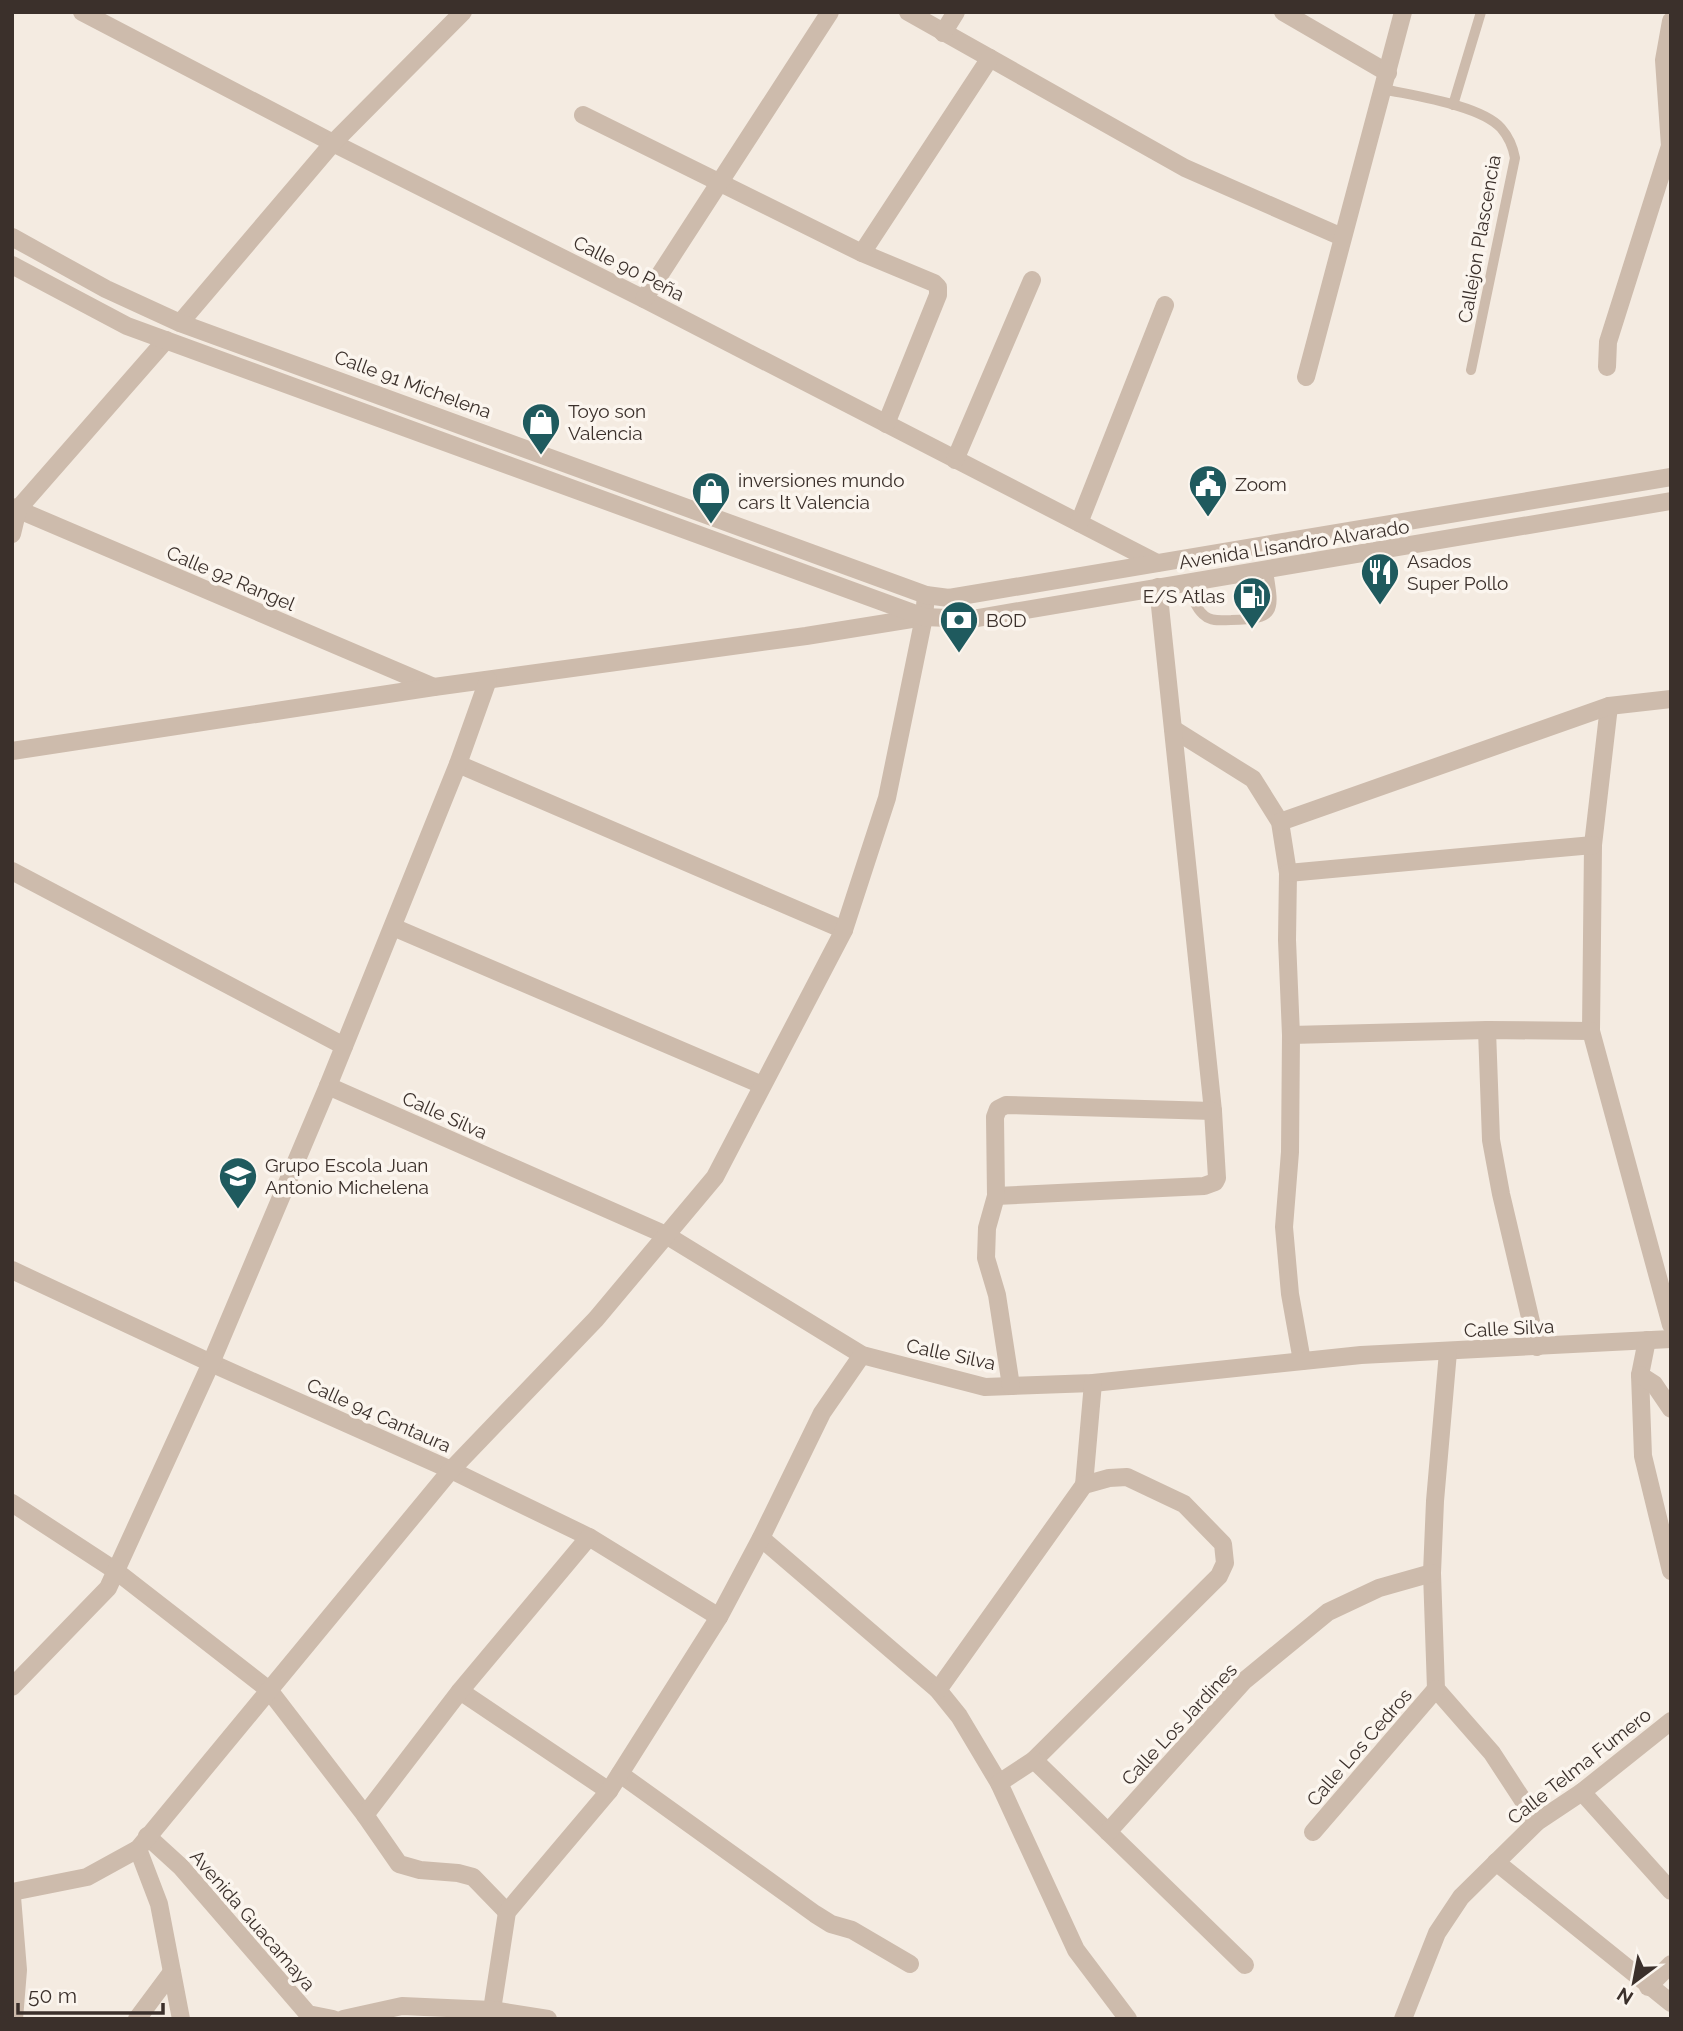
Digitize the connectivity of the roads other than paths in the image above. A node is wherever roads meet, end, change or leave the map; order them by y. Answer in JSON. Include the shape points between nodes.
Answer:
{"nodes":[{"id":1,"x":82,"y":12,"type":"edge"},
{"id":2,"x":463,"y":12,"type":"edge"},
{"id":3,"x":830,"y":12,"type":"edge"},
{"id":4,"x":908,"y":12,"type":"edge"},
{"id":5,"x":956,"y":12,"type":"edge"},
{"id":6,"x":1283,"y":12,"type":"edge"},
{"id":7,"x":1403,"y":12,"type":"edge"},
{"id":8,"x":1481,"y":12,"type":"edge"},
{"id":9,"x":1671,"y":22,"type":"edge"},
{"id":10,"x":943,"y":33,"type":"junction"},
{"id":11,"x":990,"y":58,"type":"junction"},
{"id":12,"x":1385,"y":81,"type":"junction"},
{"id":13,"x":1453,"y":105,"type":"junction"},
{"id":14,"x":583,"y":115,"type":"dead end"},
{"id":15,"x":333,"y":143,"type":"junction"},
{"id":16,"x":1670,"y":146,"type":"edge"},
{"id":17,"x":719,"y":182,"type":"junction"},
{"id":18,"x":12,"y":237,"type":"edge"},
{"id":19,"x":1342,"y":237,"type":"junction"},
{"id":20,"x":862,"y":253,"type":"junction"},
{"id":21,"x":12,"y":265,"type":"edge"},
{"id":22,"x":1032,"y":280,"type":"dead end"},
{"id":23,"x":644,"y":299,"type":"junction"},
{"id":24,"x":1165,"y":305,"type":"dead end"},
{"id":25,"x":180,"y":323,"type":"junction"},
{"id":26,"x":166,"y":340,"type":"junction"},
{"id":27,"x":1607,"y":368,"type":"dead end"},
{"id":28,"x":1471,"y":370,"type":"dead end"},
{"id":29,"x":1306,"y":377,"type":"dead end"},
{"id":30,"x":886,"y":424,"type":"junction"},
{"id":31,"x":956,"y":460,"type":"junction"},
{"id":32,"x":1671,"y":477,"type":"edge"},
{"id":33,"x":1671,"y":501,"type":"edge"},
{"id":34,"x":15,"y":508,"type":"edge"},
{"id":35,"x":1079,"y":523,"type":"junction"},
{"id":36,"x":12,"y":534,"type":"edge"},
{"id":37,"x":1157,"y":563,"type":"junction"},
{"id":38,"x":1268,"y":571,"type":"junction"},
{"id":39,"x":1186,"y":583,"type":"junction"},
{"id":40,"x":1158,"y":587,"type":"junction"},
{"id":41,"x":926,"y":595,"type":"junction"},
{"id":42,"x":924,"y":617,"type":"junction"},
{"id":43,"x":488,"y":680,"type":"junction"},
{"id":44,"x":434,"y":687,"type":"junction"},
{"id":45,"x":1671,"y":699,"type":"edge"},
{"id":46,"x":1609,"y":706,"type":"junction"},
{"id":47,"x":1173,"y":729,"type":"junction"},
{"id":48,"x":12,"y":751,"type":"edge"},
{"id":49,"x":458,"y":764,"type":"junction"},
{"id":50,"x":1280,"y":821,"type":"junction"},
{"id":51,"x":1593,"y":845,"type":"junction"},
{"id":52,"x":12,"y":871,"type":"edge"},
{"id":53,"x":1288,"y":873,"type":"junction"},
{"id":54,"x":393,"y":927,"type":"junction"},
{"id":55,"x":844,"y":930,"type":"junction"},
{"id":56,"x":1487,"y":1030,"type":"junction"},
{"id":57,"x":1591,"y":1031,"type":"junction"},
{"id":58,"x":1292,"y":1035,"type":"junction"},
{"id":59,"x":344,"y":1045,"type":"junction"},
{"id":60,"x":762,"y":1085,"type":"junction"},
{"id":61,"x":328,"y":1086,"type":"junction"},
{"id":62,"x":1213,"y":1111,"type":"junction"},
{"id":63,"x":996,"y":1196,"type":"junction"},
{"id":64,"x":666,"y":1236,"type":"junction"},
{"id":65,"x":12,"y":1270,"type":"edge"},
{"id":66,"x":1671,"y":1325,"type":"edge"},
{"id":67,"x":1671,"y":1339,"type":"edge"},
{"id":68,"x":1647,"y":1340,"type":"junction"},
{"id":69,"x":1537,"y":1347,"type":"junction"},
{"id":70,"x":1448,"y":1352,"type":"junction"},
{"id":71,"x":863,"y":1355,"type":"junction"},
{"id":72,"x":1302,"y":1362,"type":"junction"},
{"id":73,"x":211,"y":1363,"type":"junction"},
{"id":74,"x":1640,"y":1375,"type":"junction"},
{"id":75,"x":1093,"y":1383,"type":"junction"},
{"id":76,"x":1012,"y":1386,"type":"junction"},
{"id":77,"x":1671,"y":1409,"type":"edge"},
{"id":78,"x":451,"y":1470,"type":"junction"},
{"id":79,"x":1084,"y":1485,"type":"junction"},
{"id":80,"x":12,"y":1503,"type":"edge"},
{"id":81,"x":589,"y":1537,"type":"junction"},
{"id":82,"x":761,"y":1538,"type":"junction"},
{"id":83,"x":116,"y":1571,"type":"junction"},
{"id":84,"x":1671,"y":1571,"type":"edge"},
{"id":85,"x":1432,"y":1573,"type":"junction"},
{"id":86,"x":719,"y":1617,"type":"junction"},
{"id":87,"x":12,"y":1687,"type":"edge"},
{"id":88,"x":1436,"y":1689,"type":"junction"},
{"id":89,"x":270,"y":1690,"type":"junction"},
{"id":90,"x":938,"y":1690,"type":"junction"},
{"id":91,"x":460,"y":1691,"type":"junction"},
{"id":92,"x":1671,"y":1721,"type":"edge"},
{"id":93,"x":1034,"y":1760,"type":"junction"},
{"id":94,"x":620,"y":1774,"type":"junction"},
{"id":95,"x":999,"y":1783,"type":"junction"},
{"id":96,"x":609,"y":1791,"type":"junction"},
{"id":97,"x":1582,"y":1792,"type":"junction"},
{"id":98,"x":365,"y":1815,"type":"junction"},
{"id":99,"x":1537,"y":1822,"type":"junction"},
{"id":100,"x":1108,"y":1832,"type":"junction"},
{"id":101,"x":1313,"y":1832,"type":"dead end"},
{"id":102,"x":142,"y":1843,"type":"junction"},
{"id":103,"x":1496,"y":1862,"type":"junction"},
{"id":104,"x":1671,"y":1891,"type":"edge"},
{"id":105,"x":12,"y":1894,"type":"edge"},
{"id":106,"x":507,"y":1912,"type":"junction"},
{"id":107,"x":910,"y":1964,"type":"dead end"},
{"id":108,"x":1671,"y":1964,"type":"edge"},
{"id":109,"x":1245,"y":1965,"type":"dead end"},
{"id":110,"x":172,"y":1972,"type":"junction"},
{"id":111,"x":1648,"y":1987,"type":"junction"},
{"id":112,"x":1671,"y":2003,"type":"edge"},
{"id":113,"x":492,"y":2010,"type":"junction"},
{"id":114,"x":14,"y":2019,"type":"edge"},
{"id":115,"x":137,"y":2019,"type":"edge"},
{"id":116,"x":181,"y":2019,"type":"edge"},
{"id":117,"x":333,"y":2019,"type":"edge"},
{"id":118,"x":343,"y":2019,"type":"edge"},
{"id":119,"x":548,"y":2019,"type":"edge"},
{"id":120,"x":1128,"y":2019,"type":"edge"},
{"id":121,"x":1403,"y":2019,"type":"edge"}],
"edges":[{"from":1,"to":15,"type":"street","name":"Calle 90 Peña"},
{"from":2,"to":15,"type":"street"},
{"from":3,"to":17,"type":"street"},
{"from":4,"to":10,"type":"street"},
{"from":5,"to":10,"type":"street"},
{"from":6,"to":12,"type":"street"},
{"from":7,"to":12,"type":"street"},
{"from":8,"to":13,"type":"lane"},
{"from":9,"to":16,"type":"street","via":[[1664,60]]},
{"from":10,"to":11,"type":"street"},
{"from":11,"to":19,"type":"street","via":[[1185,168]]},
{"from":11,"to":20,"type":"street"},
{"from":12,"to":13,"type":"lane","name":"Callejon Plascencia"},
{"from":12,"to":19,"type":"street"},
{"from":13,"to":28,"type":"lane","name":"Callejon Plascencia","via":[[1470,109],[1500,127],[1516,158]]},
{"from":14,"to":17,"type":"street"},
{"from":15,"to":23,"type":"street","name":"Calle 90 Peña"},
{"from":15,"to":25,"type":"street"},
{"from":16,"to":27,"type":"street","via":[[1608,342]]},
{"from":17,"to":20,"type":"street"},
{"from":17,"to":23,"type":"street"},
{"from":18,"to":25,"type":"street","name":"Calle 91 Michelena"},
{"from":19,"to":29,"type":"street"},
{"from":20,"to":30,"type":"street","via":[[938,286]]},
{"from":21,"to":26,"type":"street","via":[[127,326]]},
{"from":22,"to":31,"type":"street"},
{"from":23,"to":30,"type":"street","name":"Calle 90 Peña"},
{"from":24,"to":35,"type":"street"},
{"from":25,"to":41,"type":"street","name":"Calle 91 Michelena"},
{"from":26,"to":34,"type":"street"},
{"from":26,"to":42,"type":"street"},
{"from":30,"to":31,"type":"street","name":"Calle 90 Peña"},
{"from":31,"to":35,"type":"street","name":"Calle 90 Peña"},
{"from":32,"to":37,"type":"street","name":"Avenida Lisandro Alvarado"},
{"from":33,"to":38,"type":"street","name":"Avenida Lisandro Alvarado"},
{"from":34,"to":36,"type":"street"},
{"from":34,"to":44,"type":"street","name":"Calle 92 Rangel"},
{"from":35,"to":37,"type":"street","name":"Calle 90 Peña"},
{"from":37,"to":41,"type":"street","name":"Avenida Lisandro Alvarado","via":[[949,598]]},
{"from":38,"to":39,"type":"street","name":"Avenida Lisandro Alvarado"},
{"from":38,"to":39,"type":"lane","via":[[1271,607],[1258,620],[1206,618]]},
{"from":39,"to":40,"type":"street","name":"Avenida Lisandro Alvarado"},
{"from":40,"to":42,"type":"street","name":"Avenida Lisandro Alvarado","via":[[972,619]]},
{"from":40,"to":47,"type":"street"},
{"from":41,"to":42,"type":"street"},
{"from":42,"to":43,"type":"street"},
{"from":42,"to":55,"type":"street","via":[[887,798]]},
{"from":43,"to":44,"type":"street"},
{"from":43,"to":49,"type":"street"},
{"from":44,"to":48,"type":"street"},
{"from":45,"to":46,"type":"street"},
{"from":46,"to":50,"type":"street"},
{"from":46,"to":51,"type":"street"},
{"from":47,"to":50,"type":"street","via":[[1253,779]]},
{"from":47,"to":62,"type":"street"},
{"from":49,"to":54,"type":"street"},
{"from":49,"to":55,"type":"street"},
{"from":50,"to":53,"type":"street"},
{"from":51,"to":53,"type":"street"},
{"from":51,"to":57,"type":"street"},
{"from":52,"to":59,"type":"street"},
{"from":53,"to":58,"type":"street"},
{"from":54,"to":59,"type":"street"},
{"from":54,"to":60,"type":"street"},
{"from":55,"to":60,"type":"street"},
{"from":56,"to":57,"type":"street"},
{"from":56,"to":58,"type":"street"},
{"from":56,"to":69,"type":"street","via":[[1491,1140]]},
{"from":57,"to":66,"type":"street"},
{"from":58,"to":72,"type":"street","via":[[1284,1227]]},
{"from":59,"to":61,"type":"street"},
{"from":60,"to":64,"type":"street","via":[[715,1177]]},
{"from":61,"to":64,"type":"street","name":"Calle Silva"},
{"from":61,"to":73,"type":"street"},
{"from":62,"to":63,"type":"street","via":[[1217,1178],[1210,1184]]},
{"from":62,"to":63,"type":"street","via":[[1006,1105],[995,1117]]},
{"from":63,"to":76,"type":"street","via":[[987,1228],[986,1258]]},
{"from":64,"to":71,"type":"street","name":"Calle Silva"},
{"from":64,"to":78,"type":"street","via":[[596,1319]]},
{"from":65,"to":73,"type":"street","name":"Calle 94 Cantaura"},
{"from":67,"to":68,"type":"street","name":"Calle Silva"},
{"from":68,"to":69,"type":"street","name":"Calle Silva"},
{"from":68,"to":74,"type":"street"},
{"from":69,"to":70,"type":"street","name":"Calle Silva"},
{"from":70,"to":72,"type":"street","name":"Calle Silva"},
{"from":70,"to":85,"type":"street"},
{"from":71,"to":76,"type":"street","name":"Calle Silva","via":[[985,1387]]},
{"from":71,"to":82,"type":"street","via":[[822,1413]]},
{"from":72,"to":75,"type":"street","name":"Calle Silva"},
{"from":73,"to":78,"type":"street","name":"Calle 94 Cantaura"},
{"from":73,"to":83,"type":"street"},
{"from":74,"to":77,"type":"street","via":[[1654,1384]]},
{"from":74,"to":84,"type":"street","via":[[1643,1456]]},
{"from":75,"to":76,"type":"street","name":"Calle Silva"},
{"from":75,"to":79,"type":"street"},
{"from":78,"to":81,"type":"street","name":"Calle 94 Cantaura"},
{"from":78,"to":89,"type":"street"},
{"from":79,"to":90,"type":"street"},
{"from":79,"to":93,"type":"street","via":[[1127,1477],[1184,1504],[1223,1544],[1225,1563],[1219,1576]]},
{"from":80,"to":83,"type":"street"},
{"from":81,"to":86,"type":"street","name":"Calle 94 Cantaura"},
{"from":81,"to":91,"type":"street"},
{"from":82,"to":86,"type":"street"},
{"from":82,"to":90,"type":"street"},
{"from":83,"to":87,"type":"street","via":[[108,1588]]},
{"from":83,"to":89,"type":"street"},
{"from":85,"to":88,"type":"street"},
{"from":85,"to":100,"type":"street","name":"Calle Los Jardines","via":[[1379,1588],[1328,1612],[1244,1681]]},
{"from":86,"to":94,"type":"street"},
{"from":88,"to":99,"type":"street","via":[[1492,1753]]},
{"from":88,"to":101,"type":"street","name":"Calle Los Cedros"},
{"from":89,"to":98,"type":"street"},
{"from":89,"to":102,"type":"street"},
{"from":90,"to":95,"type":"street"},
{"from":91,"to":96,"type":"street"},
{"from":91,"to":98,"type":"street"},
{"from":92,"to":97,"type":"street","name":"Calle Telma Fumero"},
{"from":93,"to":95,"type":"street"},
{"from":93,"to":100,"type":"street"},
{"from":94,"to":96,"type":"street"},
{"from":94,"to":107,"type":"street","via":[[815,1914]]},
{"from":95,"to":120,"type":"street","via":[[1076,1950]]},
{"from":96,"to":106,"type":"street"},
{"from":97,"to":99,"type":"street","name":"Calle Telma Fumero"},
{"from":97,"to":104,"type":"street"},
{"from":98,"to":106,"type":"street","via":[[399,1864],[473,1877]]},
{"from":99,"to":103,"type":"street","name":"Calle Telma Fumero"},
{"from":100,"to":109,"type":"street"},
{"from":102,"to":105,"type":"street","via":[[87,1877]]},
{"from":102,"to":110,"type":"street"},
{"from":102,"to":117,"type":"street","name":"Avenida Guacamaya","via":[[181,1867],[308,2014]]},
{"from":103,"to":111,"type":"street"},
{"from":103,"to":121,"type":"street","name":"Calle Telma Fumero","via":[[1461,1896],[1437,1933]]},
{"from":105,"to":114,"type":"street","via":[[18,1970]]},
{"from":106,"to":113,"type":"street"},
{"from":108,"to":111,"type":"street"},
{"from":110,"to":115,"type":"street"},
{"from":110,"to":116,"type":"street"},
{"from":111,"to":112,"type":"street"},
{"from":113,"to":118,"type":"street","via":[[402,2006]]},
{"from":113,"to":119,"type":"street"}]}
